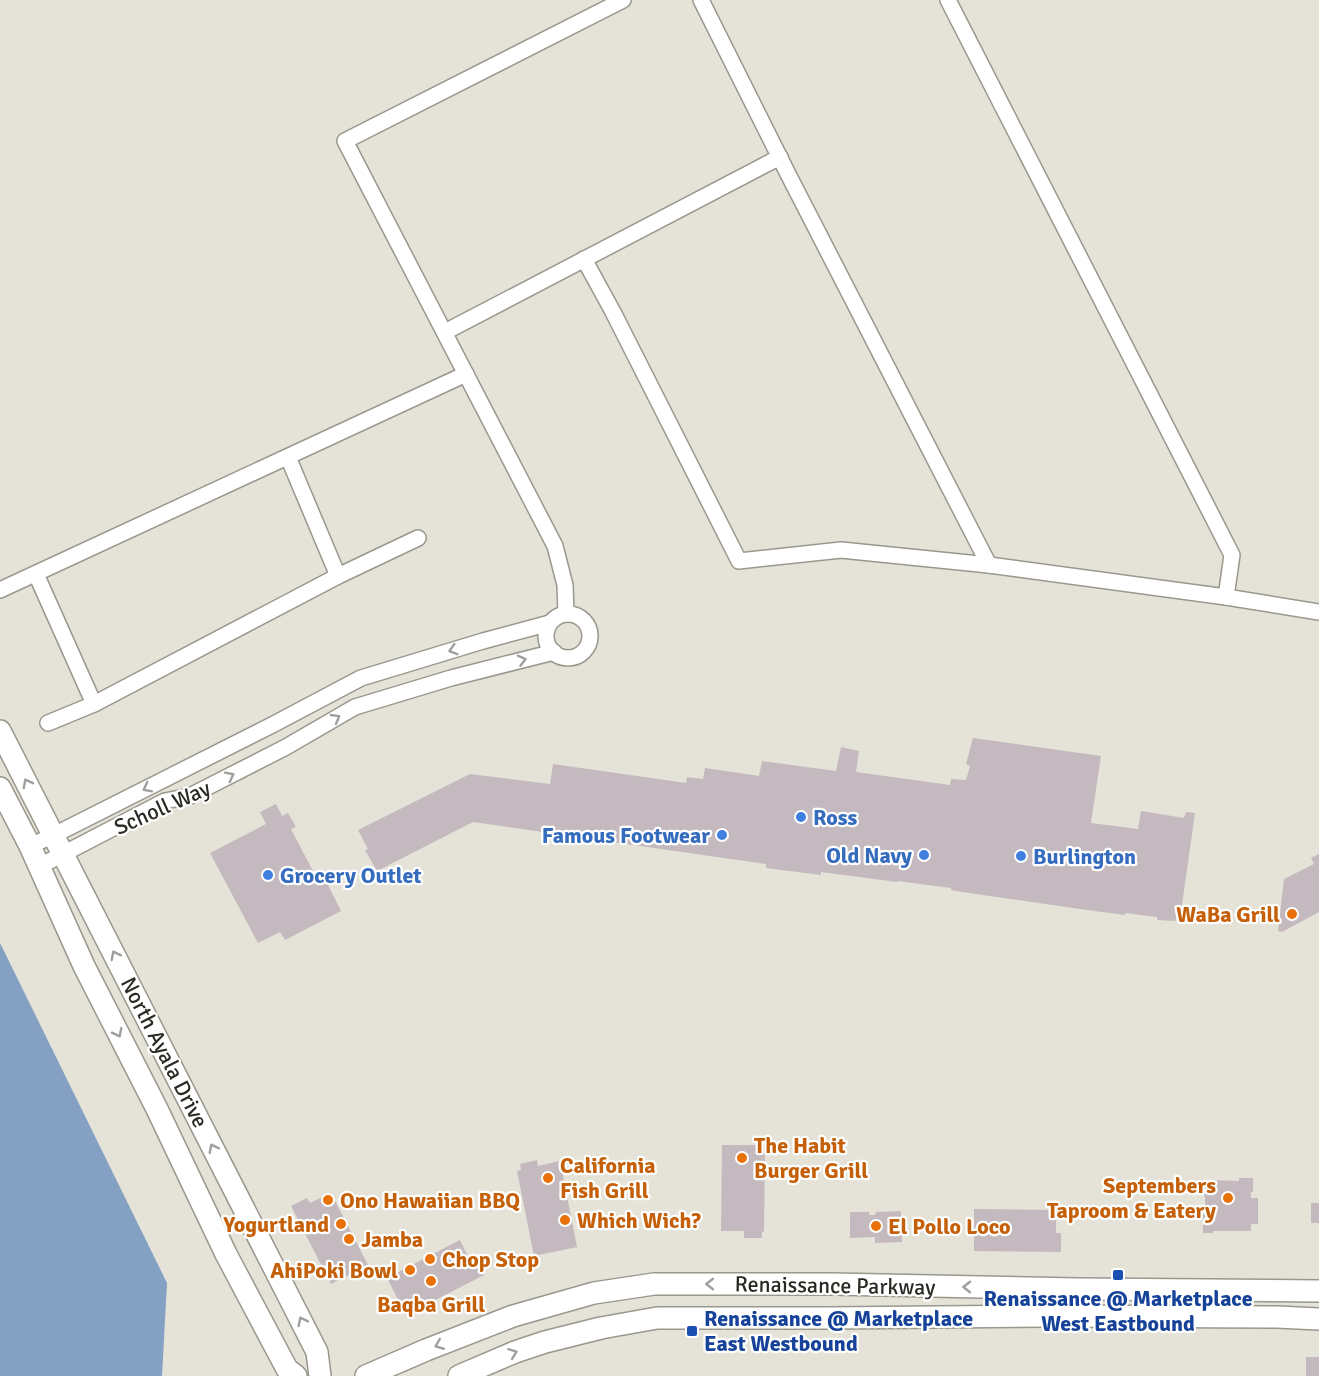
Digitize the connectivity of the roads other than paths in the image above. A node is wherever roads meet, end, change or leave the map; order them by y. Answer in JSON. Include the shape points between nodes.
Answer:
{"nodes":[{"id":1,"x":623,"y":0,"type":"edge"},
{"id":2,"x":701,"y":0,"type":"edge"},
{"id":3,"x":948,"y":0,"type":"edge"},
{"id":4,"x":780,"y":157,"type":"junction"},
{"id":5,"x":584,"y":259,"type":"junction"},
{"id":6,"x":444,"y":332,"type":"junction"},
{"id":7,"x":466,"y":374,"type":"junction"},
{"id":8,"x":288,"y":457,"type":"junction"},
{"id":9,"x":418,"y":538,"type":"dead end"},
{"id":10,"x":989,"y":565,"type":"junction"},
{"id":11,"x":36,"y":574,"type":"junction"},
{"id":12,"x":339,"y":576,"type":"junction"},
{"id":13,"x":0,"y":590,"type":"edge"},
{"id":14,"x":1226,"y":597,"type":"junction"},
{"id":15,"x":1319,"y":612,"type":"edge"},
{"id":16,"x":566,"y":614,"type":"junction"},
{"id":17,"x":550,"y":623,"type":"junction"},
{"id":18,"x":483,"y":641,"type":"junction"},
{"id":19,"x":554,"y":652,"type":"junction"},
{"id":20,"x":488,"y":668,"type":"junction"},
{"id":21,"x":93,"y":704,"type":"junction"},
{"id":22,"x":48,"y":723,"type":"dead end"},
{"id":23,"x":0,"y":731,"type":"edge"},
{"id":24,"x":0,"y":788,"type":"edge"},
{"id":25,"x":59,"y":844,"type":"junction"},
{"id":26,"x":30,"y":846,"type":"junction"},
{"id":27,"x":40,"y":866,"type":"junction"},
{"id":28,"x":1319,"y":1291,"type":"edge"},
{"id":29,"x":1319,"y":1319,"type":"edge"},
{"id":30,"x":296,"y":1376,"type":"edge"},
{"id":31,"x":320,"y":1376,"type":"edge"},
{"id":32,"x":366,"y":1376,"type":"edge"},
{"id":33,"x":459,"y":1376,"type":"edge"}],
"edges":[{"from":1,"to":6,"type":"street","via":[[345,141]]},
{"from":2,"to":4,"type":"street"},
{"from":3,"to":14,"type":"street","via":[[1232,555]]},
{"from":4,"to":5,"type":"street"},
{"from":4,"to":10,"type":"street"},
{"from":5,"to":6,"type":"street"},
{"from":5,"to":10,"type":"street","via":[[739,561],[841,550]]},
{"from":6,"to":7,"type":"street"},
{"from":7,"to":8,"type":"street"},
{"from":7,"to":16,"type":"street","via":[[555,546],[565,585]]},
{"from":8,"to":11,"type":"street"},
{"from":8,"to":12,"type":"street"},
{"from":9,"to":12,"type":"street"},
{"from":10,"to":14,"type":"street"},
{"from":11,"to":13,"type":"street"},
{"from":11,"to":21,"type":"street"},
{"from":12,"to":21,"type":"street"},
{"from":14,"to":15,"type":"street"},
{"from":16,"to":17,"type":"street"},
{"from":16,"to":19,"type":"street","via":[[583,620],[588,626],[589,640],[575,656]]},
{"from":17,"to":18,"type":"street","name":"Scholl Way"},
{"from":17,"to":19,"type":"street","via":[[546,635]]},
{"from":18,"to":20,"type":"street"},
{"from":18,"to":25,"type":"street","name":"Scholl Way","one_way":true,"via":[[361,678]]},
{"from":20,"to":19,"type":"street","name":"Scholl Way","one_way":true},
{"from":25,"to":20,"type":"street","name":"Scholl Way","one_way":true,"via":[[165,801],[190,796],[356,707]]},
{"from":21,"to":22,"type":"street"},
{"from":25,"to":23,"type":"street","name":"North Ayala Drive","one_way":true},
{"from":24,"to":26,"type":"street","name":"North Ayala Drive"},
{"from":25,"to":26,"type":"street","name":"Scholl Way"},
{"from":25,"to":27,"type":"street","name":"Scholl Way"},
{"from":31,"to":25,"type":"street","name":"North Ayala Drive","one_way":true,"via":[[318,1352]]},
{"from":26,"to":27,"type":"street","name":"North Ayala Drive"},
{"from":27,"to":30,"type":"street","name":"North Ayala Drive","one_way":true,"via":[[84,966],[226,1254],[287,1370]]},
{"from":28,"to":32,"type":"street","name":"Renaissance Parkway","one_way":true,"via":[[654,1284],[594,1293],[513,1316]]},
{"from":33,"to":29,"type":"street","name":"Renaissance Parkway","one_way":true,"via":[[545,1342],[657,1318]]}]}
